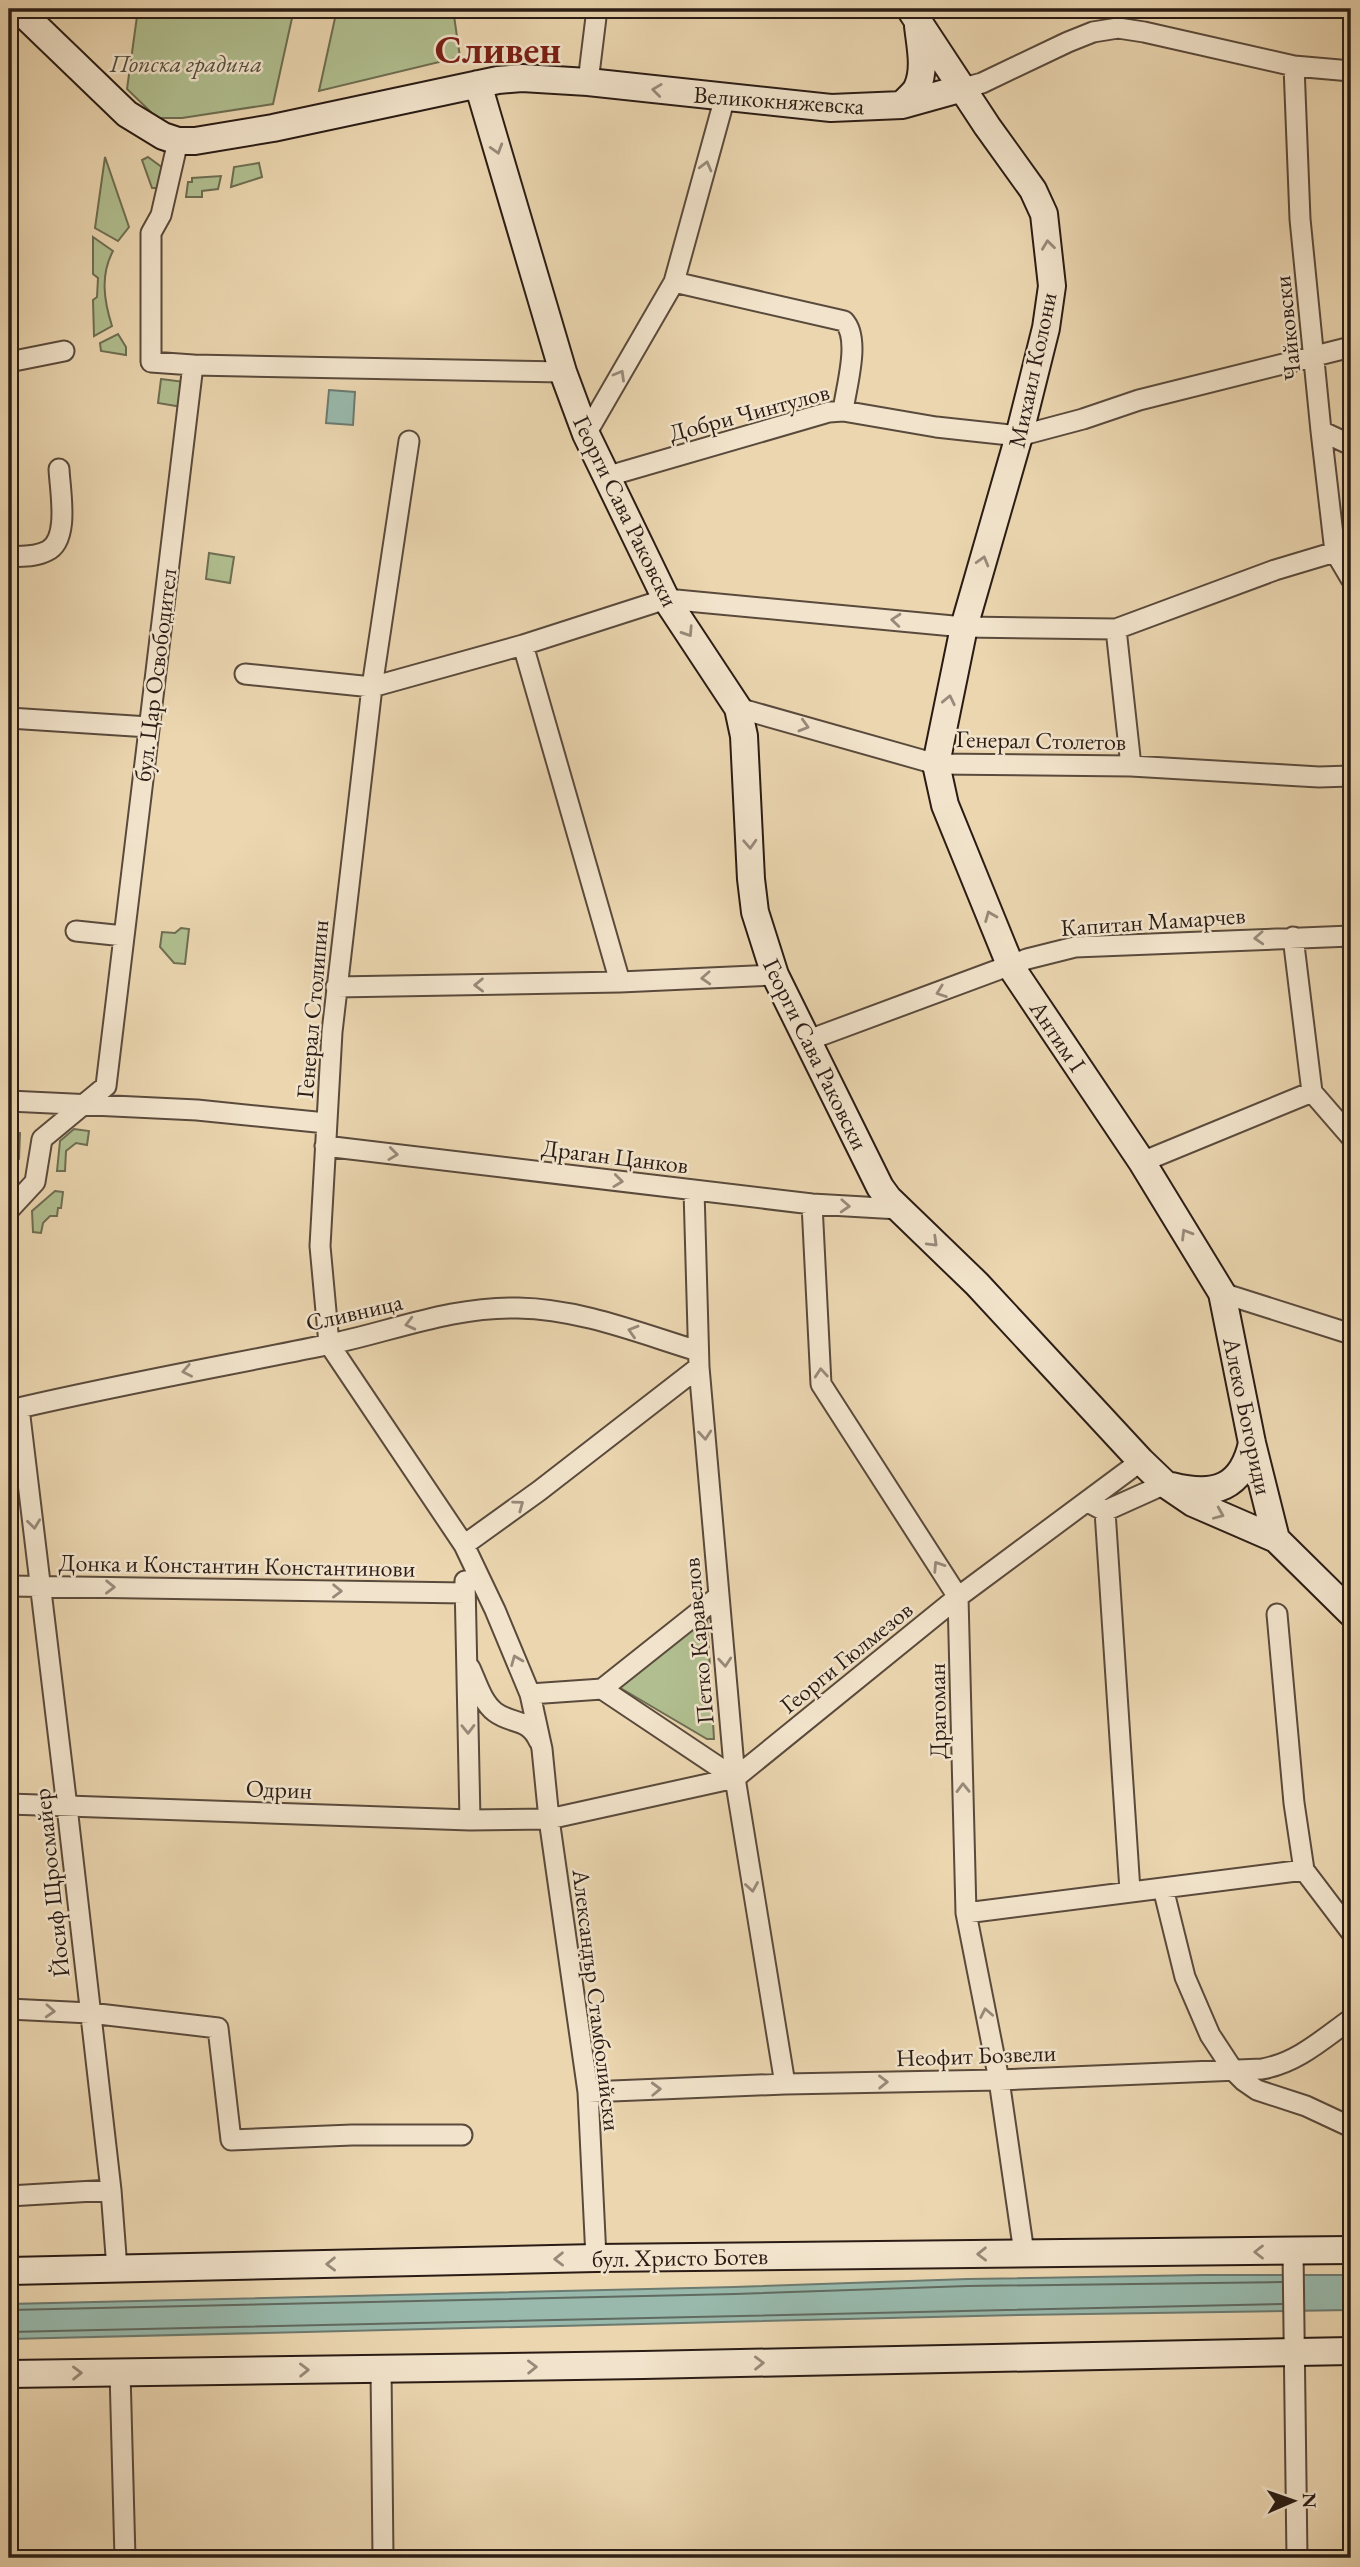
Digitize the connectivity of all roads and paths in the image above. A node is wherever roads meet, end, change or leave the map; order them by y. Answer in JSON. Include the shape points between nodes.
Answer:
{"nodes":[{"id":1,"x":18,"y":9,"type":"edge"},
{"id":2,"x":597,"y":9,"type":"edge"},
{"id":3,"x":913,"y":15,"type":"edge"},
{"id":4,"x":1294,"y":66,"type":"junction"},
{"id":5,"x":1351,"y":71,"type":"edge"},
{"id":6,"x":587,"y":82,"type":"junction"},
{"id":7,"x":478,"y":84,"type":"junction"},
{"id":8,"x":963,"y":88,"type":"junction"},
{"id":9,"x":725,"y":97,"type":"junction"},
{"id":10,"x":902,"y":105,"type":"junction"},
{"id":11,"x":186,"y":141,"type":"junction"},
{"id":12,"x":674,"y":282,"type":"junction"},
{"id":13,"x":1351,"y":347,"type":"edge"},
{"id":14,"x":64,"y":351,"type":"dead end"},
{"id":15,"x":1315,"y":356,"type":"junction"},
{"id":16,"x":9,"y":362,"type":"edge"},
{"id":17,"x":193,"y":365,"type":"junction"},
{"id":18,"x":563,"y":372,"type":"junction"},
{"id":19,"x":843,"y":411,"type":"junction"},
{"id":20,"x":1321,"y":431,"type":"junction"},
{"id":21,"x":586,"y":433,"type":"junction"},
{"id":22,"x":1019,"y":436,"type":"junction"},
{"id":23,"x":409,"y":441,"type":"dead end"},
{"id":24,"x":1351,"y":444,"type":"edge"},
{"id":25,"x":59,"y":469,"type":"dead end"},
{"id":26,"x":605,"y":477,"type":"junction"},
{"id":27,"x":1335,"y":552,"type":"junction"},
{"id":28,"x":9,"y":557,"type":"edge"},
{"id":29,"x":1351,"y":579,"type":"edge"},
{"id":30,"x":666,"y":599,"type":"junction"},
{"id":31,"x":964,"y":627,"type":"junction"},
{"id":32,"x":1116,"y":629,"type":"junction"},
{"id":33,"x":523,"y":645,"type":"junction"},
{"id":34,"x":245,"y":674,"type":"dead end"},
{"id":35,"x":372,"y":687,"type":"junction"},
{"id":36,"x":738,"y":708,"type":"junction"},
{"id":37,"x":9,"y":718,"type":"edge"},
{"id":38,"x":149,"y":727,"type":"junction"},
{"id":39,"x":936,"y":764,"type":"junction"},
{"id":40,"x":1131,"y":766,"type":"junction"},
{"id":41,"x":1351,"y":776,"type":"edge"},
{"id":42,"x":76,"y":930,"type":"dead end"},
{"id":43,"x":124,"y":936,"type":"junction"},
{"id":44,"x":1351,"y":936,"type":"edge"},
{"id":45,"x":1293,"y":937,"type":"junction"},
{"id":46,"x":1011,"y":967,"type":"junction"},
{"id":47,"x":775,"y":975,"type":"junction"},
{"id":48,"x":620,"y":982,"type":"junction"},
{"id":49,"x":336,"y":988,"type":"junction"},
{"id":50,"x":806,"y":1041,"type":"junction"},
{"id":51,"x":1312,"y":1092,"type":"junction"},
{"id":52,"x":9,"y":1101,"type":"edge"},
{"id":53,"x":84,"y":1105,"type":"junction"},
{"id":54,"x":326,"y":1123,"type":"junction"},
{"id":55,"x":1351,"y":1137,"type":"edge"},
{"id":56,"x":325,"y":1146,"type":"junction"},
{"id":57,"x":1142,"y":1162,"type":"junction"},
{"id":58,"x":694,"y":1190,"type":"junction"},
{"id":59,"x":812,"y":1204,"type":"junction"},
{"id":60,"x":900,"y":1209,"type":"junction"},
{"id":61,"x":9,"y":1210,"type":"edge"},
{"id":62,"x":1222,"y":1293,"type":"junction"},
{"id":63,"x":1351,"y":1334,"type":"edge"},
{"id":64,"x":328,"y":1344,"type":"junction"},
{"id":65,"x":698,"y":1359,"type":"junction"},
{"id":66,"x":19,"y":1408,"type":"joint"},
{"id":67,"x":1252,"y":1443,"type":"junction"},
{"id":68,"x":1142,"y":1461,"type":"junction"},
{"id":69,"x":1165,"y":1484,"type":"junction"},
{"id":70,"x":1097,"y":1506,"type":"junction"},
{"id":71,"x":1276,"y":1538,"type":"junction"},
{"id":72,"x":464,"y":1545,"type":"junction"},
{"id":73,"x":9,"y":1586,"type":"edge"},
{"id":74,"x":41,"y":1586,"type":"junction"},
{"id":75,"x":465,"y":1593,"type":"junction"},
{"id":76,"x":719,"y":1596,"type":"junction"},
{"id":77,"x":958,"y":1597,"type":"junction"},
{"id":78,"x":1351,"y":1613,"type":"edge"},
{"id":79,"x":1277,"y":1614,"type":"dead end"},
{"id":80,"x":467,"y":1660,"type":"junction"},
{"id":81,"x":602,"y":1689,"type":"junction"},
{"id":82,"x":530,"y":1694,"type":"junction"},
{"id":83,"x":542,"y":1749,"type":"junction"},
{"id":84,"x":735,"y":1779,"type":"junction"},
{"id":85,"x":9,"y":1804,"type":"edge"},
{"id":86,"x":68,"y":1807,"type":"junction"},
{"id":87,"x":549,"y":1819,"type":"junction"},
{"id":88,"x":470,"y":1820,"type":"junction"},
{"id":89,"x":1304,"y":1870,"type":"junction"},
{"id":90,"x":1163,"y":1888,"type":"junction"},
{"id":91,"x":1130,"y":1891,"type":"junction"},
{"id":92,"x":966,"y":1913,"type":"junction"},
{"id":93,"x":1351,"y":1932,"type":"edge"},
{"id":94,"x":9,"y":2008,"type":"edge"},
{"id":95,"x":90,"y":2012,"type":"junction"},
{"id":96,"x":1351,"y":2019,"type":"edge"},
{"id":97,"x":1233,"y":2070,"type":"junction"},
{"id":98,"x":999,"y":2080,"type":"junction"},
{"id":99,"x":785,"y":2084,"type":"junction"},
{"id":100,"x":588,"y":2092,"type":"junction"},
{"id":101,"x":1351,"y":2127,"type":"edge"},
{"id":102,"x":461,"y":2135,"type":"dead end"},
{"id":103,"x":111,"y":2190,"type":"junction"},
{"id":104,"x":9,"y":2196,"type":"edge"},
{"id":105,"x":1351,"y":2250,"type":"edge"},
{"id":106,"x":1293,"y":2252,"type":"junction"},
{"id":107,"x":1024,"y":2253,"type":"junction"},
{"id":108,"x":596,"y":2258,"type":"junction"},
{"id":109,"x":117,"y":2269,"type":"junction"},
{"id":110,"x":9,"y":2272,"type":"edge"},
{"id":111,"x":1351,"y":2351,"type":"edge"},
{"id":112,"x":1295,"y":2352,"type":"junction"},
{"id":113,"x":381,"y":2369,"type":"junction"},
{"id":114,"x":120,"y":2372,"type":"junction"},
{"id":115,"x":9,"y":2374,"type":"edge"},
{"id":116,"x":125,"y":2558,"type":"edge"},
{"id":117,"x":383,"y":2558,"type":"edge"},
{"id":118,"x":1297,"y":2558,"type":"edge"}],
"edges":[{"from":1,"to":11,"type":"street","via":[[127,114],[148,128]]},
{"from":2,"to":6,"type":"street"},
{"from":3,"to":8,"type":"street","name":"Михаил Колони"},
{"from":3,"to":10,"type":"street","via":[[922,55],[920,72],[916,89]]},
{"from":4,"to":5,"type":"street","name":"Великокняжевска"},
{"from":4,"to":8,"type":"street","name":"Великокняжевска","via":[[1118,28],[1093,32]]},
{"from":4,"to":15,"type":"street","name":"Чайковски","via":[[1300,219]]},
{"from":6,"to":7,"type":"street","name":"Великокняжевска","via":[[522,78]]},
{"from":9,"to":6,"type":"street","name":"Великокняжевска","one_way":true},
{"from":7,"to":11,"type":"street","name":"Великокняжевска"},
{"from":7,"to":18,"type":"street","name":"Георги Сава Раковски","one_way":true},
{"from":8,"to":10,"type":"street","name":"Великокняжевска"},
{"from":22,"to":8,"type":"street","name":"Михаил Колони","one_way":true,"via":[[1052,286],[1044,214],[1029,183]]},
{"from":9,"to":10,"type":"street","name":"Великокняжевска","via":[[831,108]]},
{"from":12,"to":9,"type":"street","one_way":true},
{"from":11,"to":17,"type":"street","via":[[161,215],[150,233],[151,362]]},
{"from":12,"to":19,"type":"street","via":[[844,321],[853,339]]},
{"from":21,"to":12,"type":"street","one_way":true},
{"from":13,"to":15,"type":"street","name":"Добри Чинтулов"},
{"from":14,"to":16,"type":"street"},
{"from":15,"to":20,"type":"street","name":"Чайковски"},
{"from":15,"to":22,"type":"street","name":"Добри Чинтулов"},
{"from":17,"to":18,"type":"street"},
{"from":17,"to":38,"type":"street","name":"бул. Цар Освободител"},
{"from":18,"to":21,"type":"street","name":"Георги Сава Раковски"},
{"from":19,"to":22,"type":"street","name":"Добри Чинтулов"},
{"from":19,"to":26,"type":"street","name":"Добри Чинтулов"},
{"from":20,"to":24,"type":"street"},
{"from":20,"to":27,"type":"street","name":"Чайковски"},
{"from":21,"to":26,"type":"street","name":"Георги Сава Раковски"},
{"from":31,"to":22,"type":"street","name":"Михаил Колони","one_way":true},
{"from":23,"to":35,"type":"street","name":"Генерал Столипин"},
{"from":25,"to":28,"type":"street","via":[[62,527],[57,543],[37,555]]},
{"from":26,"to":30,"type":"street","name":"Георги Сава Раковски"},
{"from":27,"to":29,"type":"street","name":"Чайковски"},
{"from":27,"to":32,"type":"street"},
{"from":31,"to":30,"type":"street","one_way":true},
{"from":30,"to":33,"type":"street"},
{"from":30,"to":36,"type":"street","name":"Георги Сава Раковски","one_way":true},
{"from":31,"to":32,"type":"street"},
{"from":39,"to":31,"type":"street","name":"Антим I","one_way":true},
{"from":32,"to":40,"type":"street"},
{"from":33,"to":35,"type":"street"},
{"from":33,"to":48,"type":"street"},
{"from":34,"to":35,"type":"street"},
{"from":35,"to":49,"type":"street","name":"Генерал Столипин"},
{"from":36,"to":39,"type":"street","name":"Генерал Столетов","one_way":true},
{"from":36,"to":47,"type":"street","name":"Георги Сава Раковски","one_way":true,"via":[[744,736],[755,912]]},
{"from":37,"to":38,"type":"street"},
{"from":38,"to":43,"type":"street","name":"бул. Цар Освободител"},
{"from":39,"to":40,"type":"street","name":"Генерал Столетов"},
{"from":46,"to":39,"type":"street","name":"Антим I","one_way":true,"via":[[945,805]]},
{"from":40,"to":41,"type":"street","name":"Генерал Столетов"},
{"from":42,"to":43,"type":"street"},
{"from":43,"to":53,"type":"street","name":"бул. Цар Освободител","via":[[106,1086]]},
{"from":44,"to":45,"type":"street","name":"Капитан Мамарчев"},
{"from":45,"to":46,"type":"street","name":"Капитан Мамарчев","one_way":true,"via":[[1076,947]]},
{"from":45,"to":51,"type":"street"},
{"from":46,"to":50,"type":"street","name":"Капитан Мамарчев","one_way":true},
{"from":46,"to":57,"type":"street","name":"Антим I"},
{"from":47,"to":48,"type":"street","one_way":true},
{"from":47,"to":50,"type":"street","name":"Георги Сава Раковски"},
{"from":48,"to":49,"type":"street","one_way":true},
{"from":49,"to":54,"type":"street","name":"Генерал Столипин"},
{"from":50,"to":60,"type":"street","name":"Георги Сава Раковски","via":[[880,1187]]},
{"from":51,"to":55,"type":"street"},
{"from":51,"to":57,"type":"street"},
{"from":52,"to":53,"type":"street"},
{"from":53,"to":54,"type":"street"},
{"from":53,"to":61,"type":"street","name":"бул. Цар Освободител","via":[[41,1139],[35,1182]]},
{"from":54,"to":56,"type":"street","name":"Генерал Столипин"},
{"from":56,"to":58,"type":"street","name":"Драган Цанков","one_way":true},
{"from":56,"to":64,"type":"street","name":"Генерал Столипин","via":[[320,1246]]},
{"from":62,"to":57,"type":"street","name":"Антим I","one_way":true},
{"from":58,"to":59,"type":"street","name":"Драган Цанков"},
{"from":58,"to":65,"type":"street","name":"Петко Каравелов"},
{"from":59,"to":60,"type":"street","name":"Драган Цанков","one_way":true},
{"from":77,"to":59,"type":"street","one_way":true,"via":[[821,1384]]},
{"from":60,"to":68,"type":"street","name":"Георги Сава Раковски","one_way":true,"via":[[977,1284]]},
{"from":62,"to":63,"type":"street"},
{"from":62,"to":67,"type":"street","name":"Алеко Богориди"},
{"from":65,"to":64,"type":"street","name":"Сливница","one_way":true,"via":[[580,1315],[520,1308],[457,1312]]},
{"from":64,"to":66,"type":"street","name":"Сливница","one_way":true},
{"from":64,"to":72,"type":"street","name":"Генерал Столипин"},
{"from":72,"to":65,"type":"street","one_way":true,"via":[[539,1491]]},
{"from":65,"to":76,"type":"street","name":"Петко Каравелов","one_way":true},
{"from":66,"to":74,"type":"street","name":"Йосиф Щросмайер","one_way":true},
{"from":67,"to":69,"type":"street","via":[[1243,1470],[1226,1485],[1204,1490]]},
{"from":67,"to":71,"type":"street","name":"Алеко Богориди"},
{"from":68,"to":69,"type":"street","name":"Георги Сава Раковски"},
{"from":68,"to":70,"type":"street","name":"Георги Гюлмезов"},
{"from":69,"to":70,"type":"street"},
{"from":69,"to":71,"type":"street","name":"Георги Сава Раковски","one_way":true,"via":[[1193,1503]]},
{"from":70,"to":77,"type":"street","name":"Георги Гюлмезов"},
{"from":70,"to":91,"type":"street"},
{"from":71,"to":78,"type":"street","name":"Георги Сава Раковски"},
{"from":72,"to":75,"type":"street"},
{"from":82,"to":72,"type":"street","name":"Генерал Столипин","one_way":true},
{"from":73,"to":74,"type":"street","name":"Донка и Константин Константинови"},
{"from":74,"to":75,"type":"street","name":"Донка и Константин Константинови","one_way":true},
{"from":74,"to":86,"type":"street","name":"Йосиф Щросмайер"},
{"from":75,"to":80,"type":"street"},
{"from":76,"to":81,"type":"street"},
{"from":76,"to":84,"type":"street","name":"Петко Каравелов","one_way":true},
{"from":77,"to":84,"type":"street","name":"Георги Гюлмезов"},
{"from":92,"to":77,"type":"street","name":"Драгоман","one_way":true},
{"from":79,"to":89,"type":"street"},
{"from":80,"to":83,"type":"street","via":[[486,1703],[501,1716],[530,1727]]},
{"from":80,"to":88,"type":"street","one_way":true},
{"from":81,"to":82,"type":"street"},
{"from":81,"to":84,"type":"street"},
{"from":82,"to":83,"type":"street","name":"Александър Стамболийски"},
{"from":83,"to":87,"type":"street","name":"Александър Стамболийски"},
{"from":84,"to":87,"type":"street","name":"Георги Гюлмезов"},
{"from":84,"to":99,"type":"street","name":"Петко Каравелов","one_way":true},
{"from":85,"to":86,"type":"street","name":"Одрин"},
{"from":86,"to":88,"type":"street","name":"Одрин"},
{"from":86,"to":95,"type":"street","name":"Йосиф Щросмайер"},
{"from":87,"to":88,"type":"street","name":"Одрин"},
{"from":87,"to":100,"type":"street","name":"Александър Стамболийски"},
{"from":89,"to":90,"type":"street"},
{"from":89,"to":93,"type":"street"},
{"from":90,"to":91,"type":"street"},
{"from":90,"to":97,"type":"street","via":[[1185,1977],[1210,2035]]},
{"from":91,"to":92,"type":"street"},
{"from":98,"to":92,"type":"street","name":"Драгоман","one_way":true},
{"from":94,"to":95,"type":"street","one_way":true},
{"from":95,"to":102,"type":"street","via":[[218,2028],[230,2140]]},
{"from":95,"to":103,"type":"street","name":"Йосиф Щросмайер"},
{"from":96,"to":97,"type":"street","name":"Неофит Бозвели","via":[[1279,2066]]},
{"from":97,"to":98,"type":"street","name":"Неофит Бозвели"},
{"from":97,"to":101,"type":"street","via":[[1257,2090]]},
{"from":99,"to":98,"type":"street","name":"Неофит Бозвели","one_way":true},
{"from":98,"to":107,"type":"street","name":"Драгоман"},
{"from":100,"to":99,"type":"street","name":"Неофит Бозвели","one_way":true},
{"from":100,"to":108,"type":"street","name":"Александър Стамболийски"},
{"from":103,"to":104,"type":"street"},
{"from":103,"to":109,"type":"street","name":"Йосиф Щросмайер"},
{"from":105,"to":106,"type":"street","name":"бул. Христо Ботев"},
{"from":106,"to":107,"type":"street","name":"бул. Христо Ботев","one_way":true},
{"from":106,"to":112,"type":"street"},
{"from":107,"to":108,"type":"street","name":"бул. Христо Ботев","one_way":true},
{"from":108,"to":109,"type":"street","name":"бул. Христо Ботев","one_way":true},
{"from":109,"to":110,"type":"street","name":"бул. Христо Ботев"},
{"from":111,"to":112,"type":"street"},
{"from":113,"to":112,"type":"street","one_way":true},
{"from":112,"to":118,"type":"street"},
{"from":114,"to":113,"type":"street","one_way":true},
{"from":113,"to":117,"type":"street"},
{"from":115,"to":114,"type":"street","one_way":true},
{"from":114,"to":116,"type":"street"}]}
